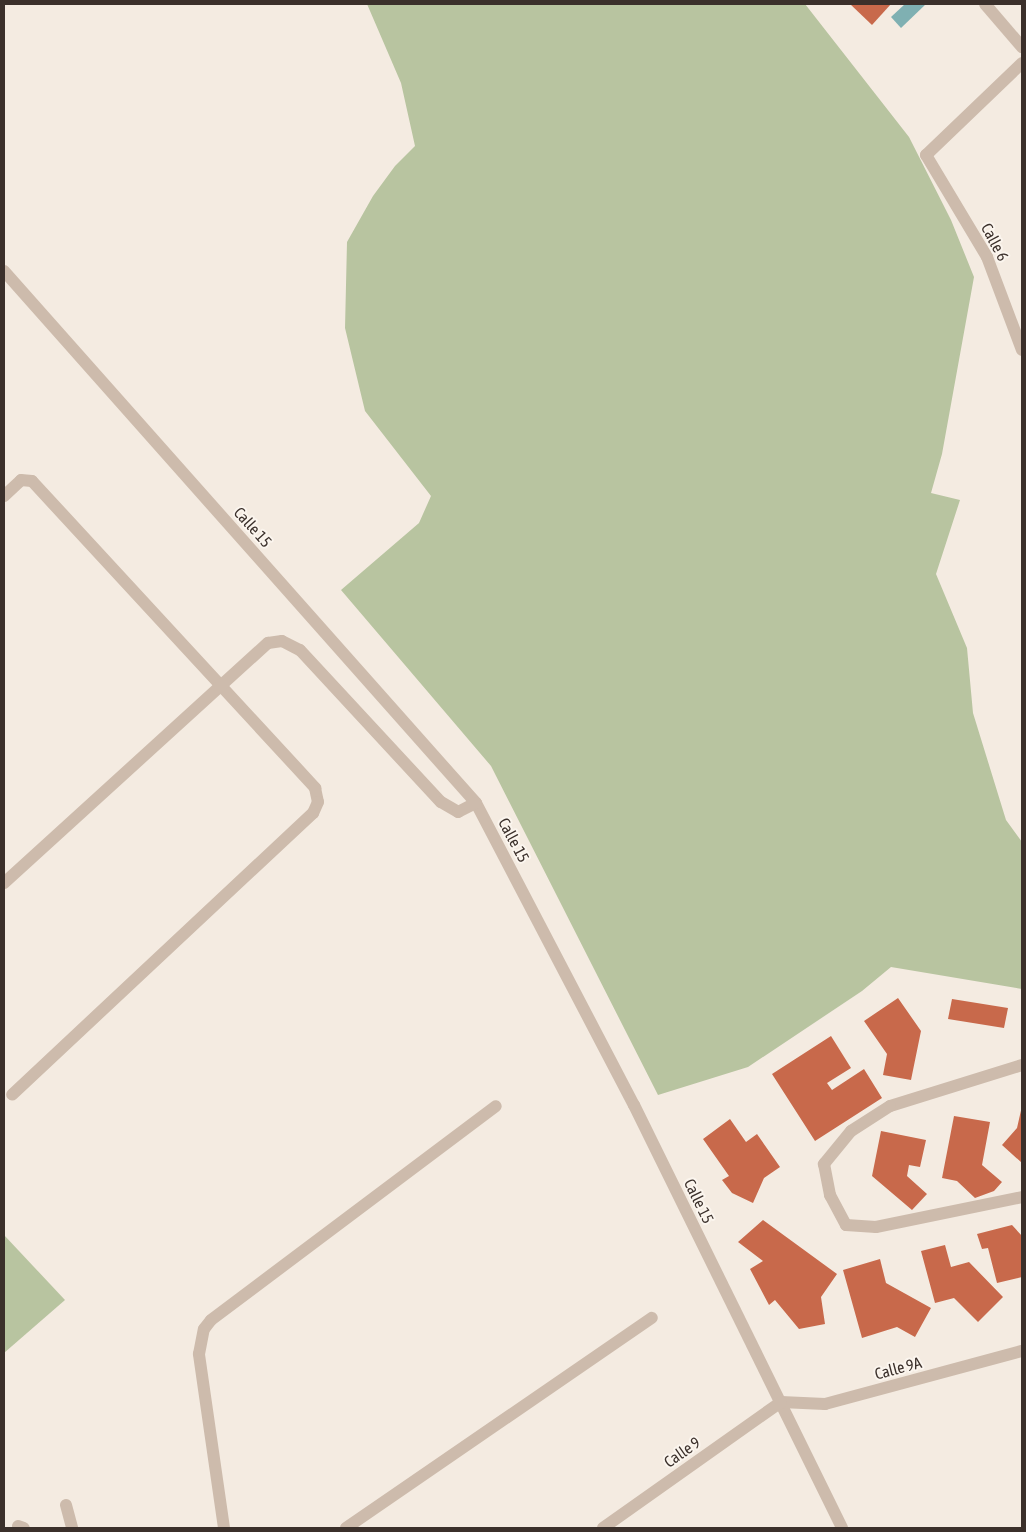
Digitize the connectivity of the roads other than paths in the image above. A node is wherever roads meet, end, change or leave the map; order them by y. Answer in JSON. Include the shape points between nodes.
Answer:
{"nodes":[{"id":1,"x":985,"y":4,"type":"edge"},
{"id":2,"x":1022,"y":47,"type":"edge"},
{"id":3,"x":1022,"y":63,"type":"edge"},
{"id":4,"x":4,"y":271,"type":"edge"},
{"id":5,"x":1022,"y":350,"type":"edge"},
{"id":6,"x":4,"y":496,"type":"edge"},
{"id":7,"x":222,"y":688,"type":"junction"},
{"id":8,"x":476,"y":803,"type":"junction"},
{"id":9,"x":4,"y":883,"type":"edge"},
{"id":10,"x":1022,"y":1065,"type":"edge"},
{"id":11,"x":12,"y":1095,"type":"dead end"},
{"id":12,"x":496,"y":1106,"type":"dead end"},
{"id":13,"x":1022,"y":1197,"type":"edge"},
{"id":14,"x":652,"y":1318,"type":"dead end"},
{"id":15,"x":1022,"y":1351,"type":"edge"},
{"id":16,"x":781,"y":1402,"type":"junction"},
{"id":17,"x":66,"y":1505,"type":"dead end"},
{"id":18,"x":72,"y":1528,"type":"edge"},
{"id":19,"x":224,"y":1528,"type":"edge"},
{"id":20,"x":346,"y":1528,"type":"edge"},
{"id":21,"x":603,"y":1528,"type":"edge"},
{"id":22,"x":842,"y":1528,"type":"edge"}],
"edges":[{"from":1,"to":2,"type":"street"},
{"from":3,"to":5,"type":"street","name":"Calle 6","via":[[926,155],[987,257]]},
{"from":4,"to":8,"type":"street","name":"Calle 15"},
{"from":6,"to":7,"type":"street","via":[[21,480],[32,481]]},
{"from":7,"to":8,"type":"street","via":[[268,643],[282,641],[300,650],[441,802],[458,812]]},
{"from":7,"to":9,"type":"street"},
{"from":7,"to":11,"type":"street","via":[[315,788],[318,802],[313,813]]},
{"from":8,"to":16,"type":"street","name":"Calle 15","via":[[634,1105]]},
{"from":10,"to":13,"type":"street","via":[[890,1106],[851,1131],[824,1164],[830,1195],[846,1225],[876,1227]]},
{"from":12,"to":19,"type":"street","via":[[204,1328],[199,1354]]},
{"from":14,"to":20,"type":"street"},
{"from":15,"to":16,"type":"street","name":"Calle 9A","via":[[825,1404]]},
{"from":16,"to":21,"type":"street","name":"Calle 9"},
{"from":16,"to":22,"type":"street","name":"Calle 15"},
{"from":17,"to":18,"type":"street"}]}
